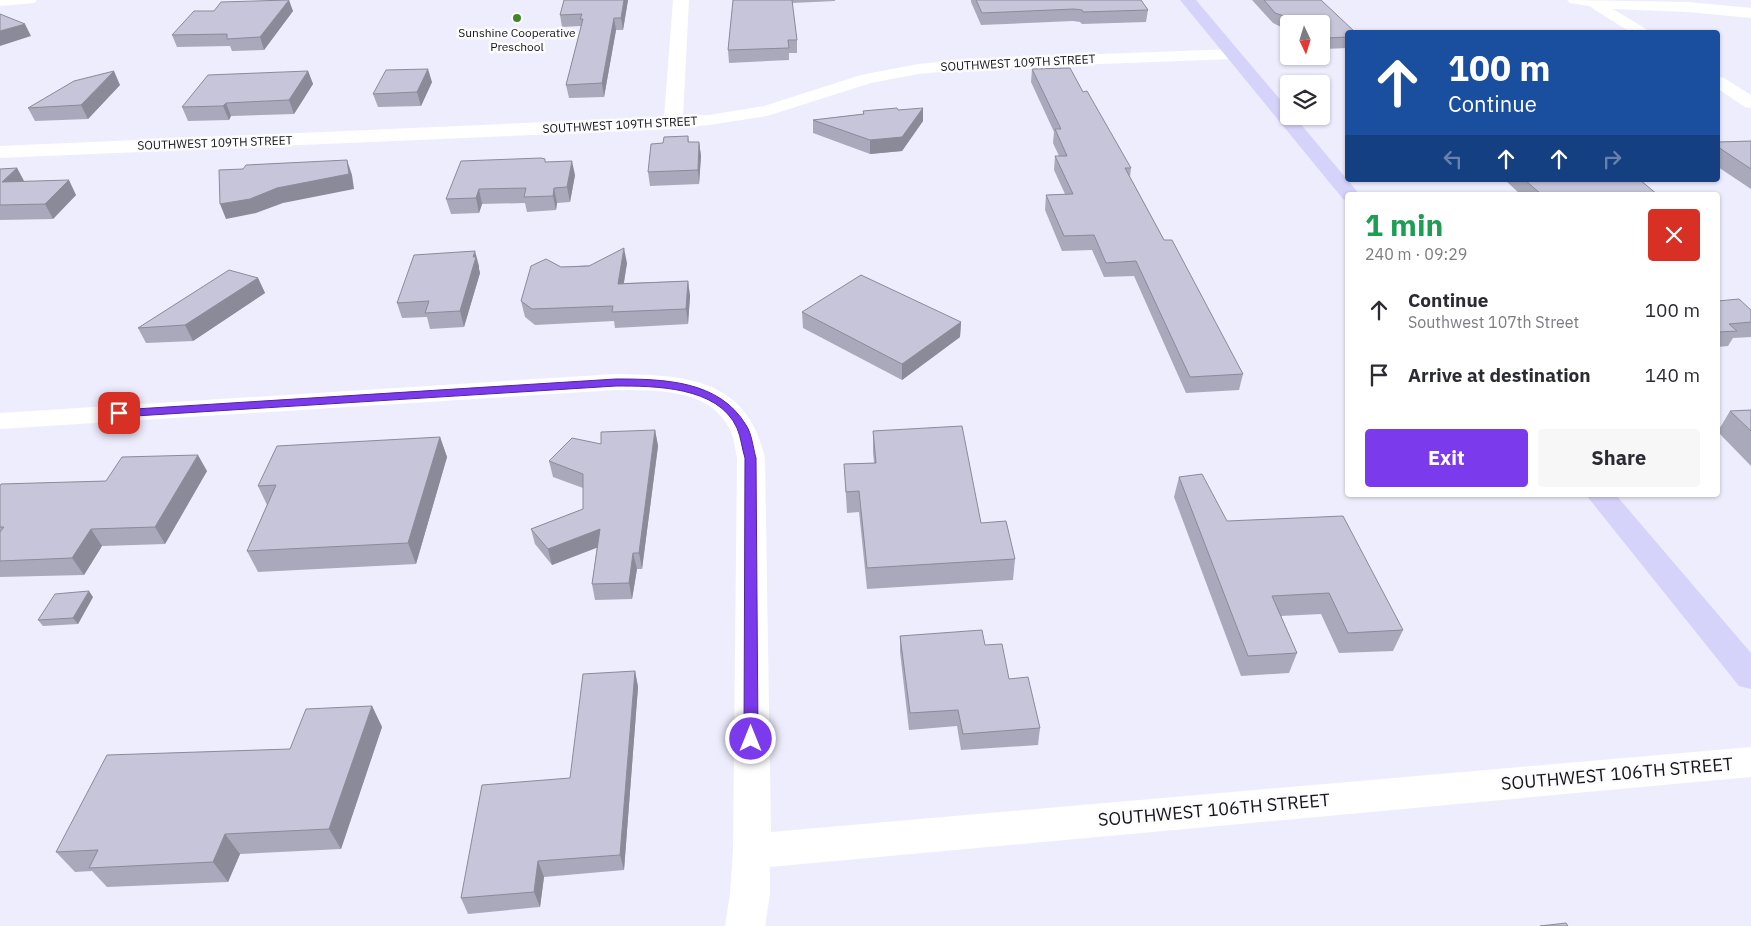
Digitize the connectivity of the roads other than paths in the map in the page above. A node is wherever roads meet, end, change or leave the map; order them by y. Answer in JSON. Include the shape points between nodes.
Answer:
{"nodes":[{"id":1,"x":29,"y":0,"type":"edge"},
{"id":2,"x":681,"y":0,"type":"edge"},
{"id":3,"x":1188,"y":0,"type":"edge"},
{"id":4,"x":1575,"y":0,"type":"edge"},
{"id":5,"x":0,"y":1,"type":"edge"},
{"id":6,"x":1593,"y":3,"type":"junction"},
{"id":7,"x":1751,"y":13,"type":"edge"},
{"id":8,"x":1637,"y":30,"type":"edge"},
{"id":9,"x":1233,"y":54,"type":"junction"},
{"id":10,"x":1720,"y":83,"type":"edge"},
{"id":11,"x":1751,"y":103,"type":"edge"},
{"id":12,"x":673,"y":123,"type":"junction"},
{"id":13,"x":0,"y":152,"type":"edge"},
{"id":14,"x":1348,"y":192,"type":"edge"},
{"id":15,"x":0,"y":421,"type":"edge"},
{"id":16,"x":1602,"y":497,"type":"edge"},
{"id":17,"x":1751,"y":676,"type":"edge"},
{"id":18,"x":1751,"y":762,"type":"edge"},
{"id":19,"x":752,"y":851,"type":"junction"},
{"id":20,"x":745,"y":926,"type":"edge"}],
"edges":[{"from":1,"to":5,"type":"street"},
{"from":2,"to":12,"type":"street"},
{"from":3,"to":9,"type":"main road"},
{"from":4,"to":6,"type":"street"},
{"from":6,"to":7,"type":"street"},
{"from":6,"to":8,"type":"street"},
{"from":9,"to":12,"type":"street","name":"SOUTHWEST 109TH STREET","via":[[918,69],[875,77],[754,114]]},
{"from":9,"to":14,"type":"main road"},
{"from":10,"to":11,"type":"street"},
{"from":12,"to":13,"type":"street","name":"SOUTHWEST 109TH STREET"},
{"from":15,"to":19,"type":"street","via":[[616,382],[659,382],[680,386],[716,400],[742,427],[750,458]]},
{"from":16,"to":17,"type":"main road"},
{"from":18,"to":19,"type":"street","name":"SOUTHWEST 106TH STREET"},
{"from":19,"to":20,"type":"street"}]}
